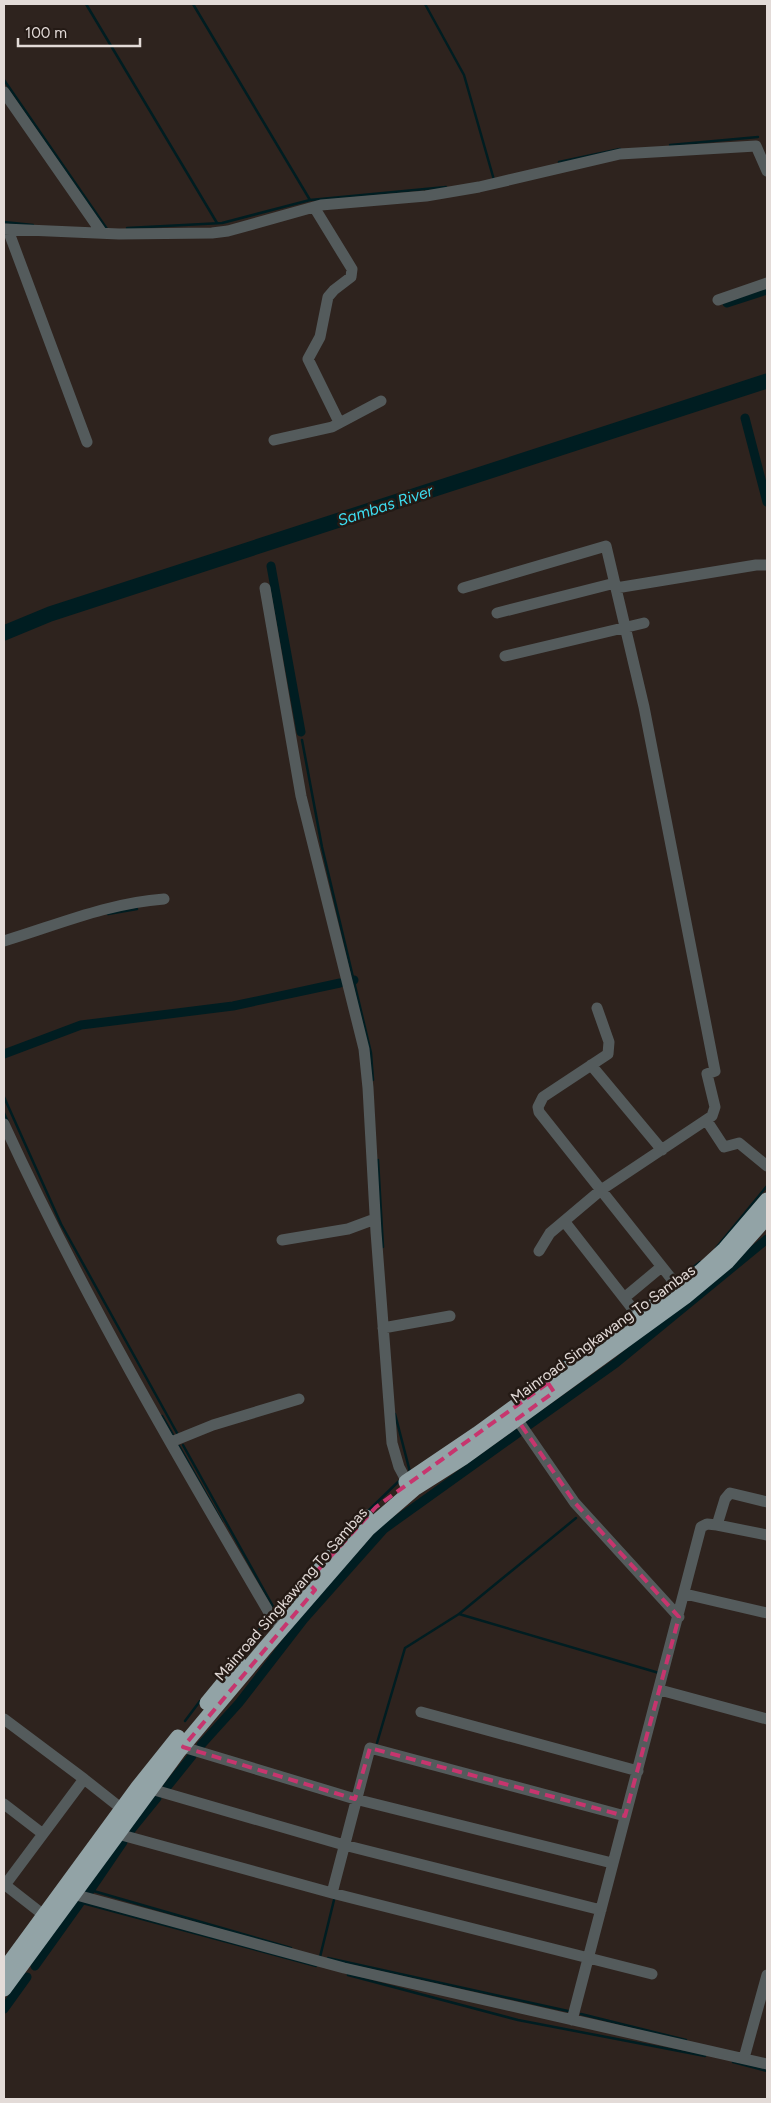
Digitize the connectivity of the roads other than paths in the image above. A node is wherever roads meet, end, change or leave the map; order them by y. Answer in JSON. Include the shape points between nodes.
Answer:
{"nodes":[{"id":1,"x":4,"y":92,"type":"edge"},
{"id":2,"x":761,"y":145,"type":"edge"},
{"id":3,"x":767,"y":171,"type":"edge"},
{"id":4,"x":314,"y":207,"type":"junction"},
{"id":5,"x":6,"y":229,"type":"edge"},
{"id":6,"x":102,"y":233,"type":"junction"},
{"id":7,"x":767,"y":283,"type":"edge"},
{"id":8,"x":718,"y":300,"type":"dead end"},
{"id":9,"x":382,"y":401,"type":"dead end"},
{"id":10,"x":339,"y":422,"type":"junction"},
{"id":11,"x":274,"y":440,"type":"dead end"},
{"id":12,"x":88,"y":442,"type":"dead end"},
{"id":13,"x":767,"y":565,"type":"edge"},
{"id":14,"x":616,"y":585,"type":"junction"},
{"id":15,"x":265,"y":588,"type":"dead end"},
{"id":16,"x":463,"y":588,"type":"dead end"},
{"id":17,"x":497,"y":613,"type":"dead end"},
{"id":18,"x":644,"y":623,"type":"dead end"},
{"id":19,"x":626,"y":628,"type":"junction"},
{"id":20,"x":505,"y":656,"type":"dead end"},
{"id":21,"x":164,"y":899,"type":"dead end"},
{"id":22,"x":4,"y":941,"type":"edge"},
{"id":23,"x":597,"y":1008,"type":"dead end"},
{"id":24,"x":591,"y":1065,"type":"junction"},
{"id":25,"x":707,"y":1120,"type":"junction"},
{"id":26,"x":4,"y":1124,"type":"edge"},
{"id":27,"x":662,"y":1150,"type":"junction"},
{"id":28,"x":765,"y":1164,"type":"edge"},
{"id":29,"x":601,"y":1190,"type":"junction"},
{"id":30,"x":767,"y":1200,"type":"edge"},
{"id":31,"x":767,"y":1217,"type":"edge"},
{"id":32,"x":375,"y":1219,"type":"junction"},
{"id":33,"x":564,"y":1221,"type":"junction"},
{"id":34,"x":282,"y":1240,"type":"dead end"},
{"id":35,"x":539,"y":1251,"type":"dead end"},
{"id":36,"x":660,"y":1268,"type":"junction"},
{"id":37,"x":678,"y":1287,"type":"junction"},
{"id":38,"x":624,"y":1298,"type":"junction"},
{"id":39,"x":450,"y":1316,"type":"dead end"},
{"id":40,"x":639,"y":1317,"type":"junction"},
{"id":41,"x":383,"y":1328,"type":"junction"},
{"id":42,"x":551,"y":1387,"type":"junction"},
{"id":43,"x":298,"y":1399,"type":"dead end"},
{"id":44,"x":517,"y":1419,"type":"junction"},
{"id":45,"x":172,"y":1442,"type":"junction"},
{"id":46,"x":407,"y":1482,"type":"junction"},
{"id":47,"x":767,"y":1502,"type":"edge"},
{"id":48,"x":717,"y":1525,"type":"junction"},
{"id":49,"x":767,"y":1535,"type":"edge"},
{"id":50,"x":311,"y":1586,"type":"junction"},
{"id":51,"x":685,"y":1594,"type":"junction"},
{"id":52,"x":767,"y":1613,"type":"edge"},
{"id":53,"x":679,"y":1617,"type":"junction"},
{"id":54,"x":274,"y":1621,"type":"junction"},
{"id":55,"x":660,"y":1690,"type":"junction"},
{"id":56,"x":421,"y":1712,"type":"dead end"},
{"id":57,"x":4,"y":1719,"type":"edge"},
{"id":58,"x":767,"y":1719,"type":"edge"},
{"id":59,"x":183,"y":1747,"type":"junction"},
{"id":60,"x":638,"y":1771,"type":"junction"},
{"id":61,"x":84,"y":1779,"type":"junction"},
{"id":62,"x":151,"y":1789,"type":"junction"},
{"id":63,"x":355,"y":1799,"type":"junction"},
{"id":64,"x":4,"y":1804,"type":"edge"},
{"id":65,"x":122,"y":1809,"type":"junction"},
{"id":66,"x":625,"y":1816,"type":"junction"},
{"id":67,"x":43,"y":1834,"type":"junction"},
{"id":68,"x":118,"y":1834,"type":"junction"},
{"id":69,"x":344,"y":1845,"type":"junction"},
{"id":70,"x":612,"y":1863,"type":"junction"},
{"id":71,"x":4,"y":1885,"type":"edge"},
{"id":72,"x":332,"y":1893,"type":"junction"},
{"id":73,"x":73,"y":1894,"type":"junction"},
{"id":74,"x":601,"y":1910,"type":"junction"},
{"id":75,"x":48,"y":1919,"type":"junction"},
{"id":76,"x":590,"y":1957,"type":"junction"},
{"id":77,"x":4,"y":1970,"type":"edge"},
{"id":78,"x":652,"y":1974,"type":"dead end"},
{"id":79,"x":767,"y":1975,"type":"edge"},
{"id":80,"x":4,"y":1989,"type":"edge"},
{"id":81,"x":572,"y":2020,"type":"junction"},
{"id":82,"x":744,"y":2058,"type":"junction"},
{"id":83,"x":767,"y":2064,"type":"edge"}],
"edges":[{"from":1,"to":6,"type":"street"},
{"from":2,"to":3,"type":"street"},
{"from":2,"to":4,"type":"street","via":[[620,154],[479,187],[426,196]]},
{"from":4,"to":6,"type":"street","via":[[212,233]]},
{"from":4,"to":10,"type":"street","via":[[352,269],[351,277],[328,298],[320,337],[308,359]]},
{"from":5,"to":6,"type":"street"},
{"from":5,"to":12,"type":"street"},
{"from":7,"to":8,"type":"street"},
{"from":9,"to":10,"type":"street"},
{"from":10,"to":11,"type":"street","via":[[332,427]]},
{"from":13,"to":14,"type":"street"},
{"from":14,"to":16,"type":"street","via":[[606,546]]},
{"from":14,"to":17,"type":"street"},
{"from":14,"to":19,"type":"street"},
{"from":15,"to":32,"type":"street","via":[[301,796],[364,1050]]},
{"from":18,"to":19,"type":"street"},
{"from":19,"to":20,"type":"street"},
{"from":19,"to":25,"type":"street","via":[[715,1071],[707,1074],[715,1107]]},
{"from":21,"to":22,"type":"street","via":[[140,901],[88,914]]},
{"from":23,"to":24,"type":"street","via":[[609,1042],[609,1052]]},
{"from":24,"to":27,"type":"street"},
{"from":24,"to":29,"type":"street","via":[[543,1097],[538,1107],[544,1120]]},
{"from":25,"to":27,"type":"street"},
{"from":25,"to":28,"type":"street","via":[[724,1147],[739,1143]]},
{"from":26,"to":45,"type":"street","via":[[85,1289]]},
{"from":27,"to":29,"type":"street"},
{"from":29,"to":33,"type":"street"},
{"from":29,"to":36,"type":"street"},
{"from":30,"to":37,"type":"highway","name":"Mainroad Singkawang To Sambas","via":[[725,1249]]},
{"from":31,"to":42,"type":"highway","name":"Mainroad Singkawang To Sambas","via":[[732,1257],[703,1283]]},
{"from":32,"to":34,"type":"street","via":[[348,1229]]},
{"from":32,"to":41,"type":"street"},
{"from":33,"to":35,"type":"street","via":[[550,1232]]},
{"from":33,"to":38,"type":"street"},
{"from":36,"to":37,"type":"street"},
{"from":36,"to":38,"type":"street"},
{"from":37,"to":40,"type":"highway","name":"Mainroad Singkawang To Sambas"},
{"from":38,"to":40,"type":"street"},
{"from":39,"to":41,"type":"street"},
{"from":40,"to":42,"type":"highway","name":"Mainroad Singkawang To Sambas"},
{"from":41,"to":46,"type":"street","via":[[392,1443]]},
{"from":42,"to":44,"type":"highway","name":"Mainroad Singkawang To Sambas"},
{"from":42,"to":46,"type":"highway","name":"Mainroad Singkawang To Sambas"},
{"from":43,"to":45,"type":"street","via":[[213,1425]]},
{"from":44,"to":50,"type":"highway","name":"Mainroad Singkawang To Sambas","via":[[388,1510]]},
{"from":44,"to":53,"type":"street","via":[[575,1503]]},
{"from":45,"to":54,"type":"street"},
{"from":46,"to":50,"type":"highway","name":"Mainroad Singkawang To Sambas","via":[[366,1517]]},
{"from":47,"to":48,"type":"street","via":[[730,1493]]},
{"from":48,"to":49,"type":"street"},
{"from":48,"to":51,"type":"street","via":[[701,1527]]},
{"from":50,"to":54,"type":"highway","name":"Mainroad Singkawang To Sambas"},
{"from":50,"to":59,"type":"highway","name":"Mainroad Singkawang To Sambas"},
{"from":51,"to":52,"type":"street"},
{"from":51,"to":53,"type":"street"},
{"from":53,"to":55,"type":"street"},
{"from":54,"to":65,"type":"highway","name":"Mainroad Singkawang To Sambas","via":[[160,1758]]},
{"from":55,"to":58,"type":"street"},
{"from":55,"to":60,"type":"street"},
{"from":56,"to":60,"type":"street"},
{"from":57,"to":61,"type":"street"},
{"from":59,"to":62,"type":"highway","name":"Mainroad Singkawang To Sambas"},
{"from":59,"to":63,"type":"street"},
{"from":60,"to":66,"type":"street"},
{"from":61,"to":65,"type":"street"},
{"from":61,"to":67,"type":"street"},
{"from":62,"to":68,"type":"highway","name":"Mainroad Singkawang To Sambas"},
{"from":62,"to":69,"type":"street"},
{"from":63,"to":66,"type":"street","via":[[370,1748]]},
{"from":63,"to":69,"type":"street"},
{"from":63,"to":70,"type":"street"},
{"from":64,"to":67,"type":"street"},
{"from":65,"to":75,"type":"highway","name":"Mainroad Singkawang To Sambas"},
{"from":66,"to":70,"type":"street"},
{"from":67,"to":71,"type":"street"},
{"from":68,"to":72,"type":"street"},
{"from":68,"to":73,"type":"highway","name":"Mainroad Singkawang To Sambas"},
{"from":69,"to":72,"type":"street"},
{"from":69,"to":74,"type":"street"},
{"from":70,"to":74,"type":"street"},
{"from":71,"to":75,"type":"street"},
{"from":72,"to":76,"type":"street"},
{"from":73,"to":75,"type":"highway","name":"Mainroad Singkawang To Sambas"},
{"from":73,"to":81,"type":"street","via":[[344,1968]]},
{"from":74,"to":76,"type":"street"},
{"from":75,"to":77,"type":"highway","name":"Mainroad Singkawang To Sambas"},
{"from":75,"to":80,"type":"highway","name":"Mainroad Singkawang To Sambas"},
{"from":76,"to":78,"type":"street"},
{"from":76,"to":81,"type":"street"},
{"from":79,"to":82,"type":"street"},
{"from":81,"to":82,"type":"street"},
{"from":82,"to":83,"type":"street"}]}
